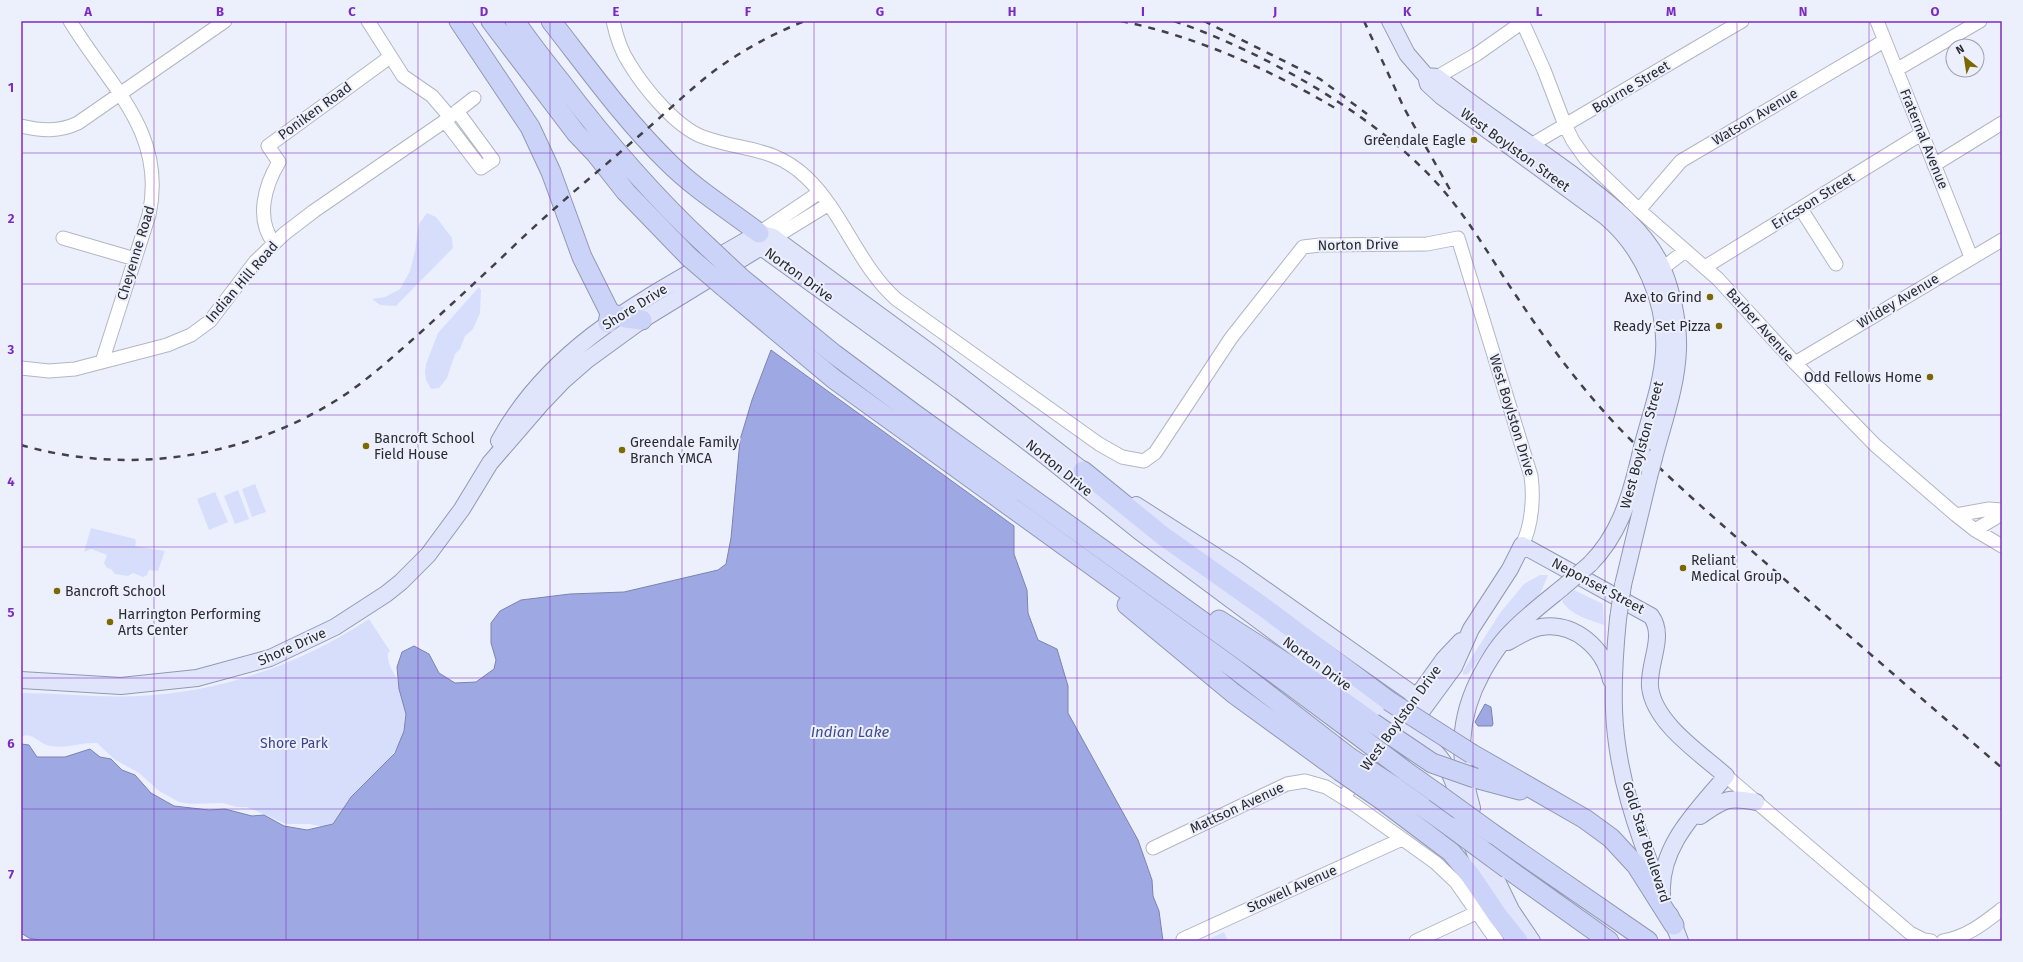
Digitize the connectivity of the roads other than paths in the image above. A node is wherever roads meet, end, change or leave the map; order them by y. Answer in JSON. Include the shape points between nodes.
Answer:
{"nodes":[{"id":1,"x":70,"y":21,"type":"edge"},
{"id":2,"x":224,"y":21,"type":"edge"},
{"id":3,"x":368,"y":21,"type":"edge"},
{"id":4,"x":459,"y":21,"type":"edge"},
{"id":5,"x":491,"y":21,"type":"edge"},
{"id":6,"x":515,"y":21,"type":"edge"},
{"id":7,"x":551,"y":21,"type":"edge"},
{"id":8,"x":613,"y":21,"type":"edge"},
{"id":9,"x":1390,"y":21,"type":"edge"},
{"id":10,"x":1523,"y":21,"type":"edge"},
{"id":11,"x":1742,"y":21,"type":"edge"},
{"id":12,"x":1877,"y":21,"type":"edge"},
{"id":13,"x":1980,"y":21,"type":"edge"},
{"id":14,"x":1884,"y":41,"type":"junction"},
{"id":15,"x":390,"y":57,"type":"junction"},
{"id":16,"x":1896,"y":70,"type":"junction"},
{"id":17,"x":1432,"y":77,"type":"junction"},
{"id":18,"x":120,"y":95,"type":"junction"},
{"id":19,"x":474,"y":98,"type":"dead end"},
{"id":20,"x":451,"y":116,"type":"junction"},
{"id":21,"x":2002,"y":123,"type":"edge"},
{"id":22,"x":1565,"y":125,"type":"junction"},
{"id":23,"x":21,"y":126,"type":"edge"},
{"id":24,"x":1921,"y":134,"type":"junction"},
{"id":25,"x":1527,"y":150,"type":"junction"},
{"id":26,"x":1934,"y":165,"type":"junction"},
{"id":27,"x":820,"y":192,"type":"junction"},
{"id":28,"x":828,"y":204,"type":"junction"},
{"id":29,"x":1801,"y":209,"type":"junction"},
{"id":30,"x":1639,"y":210,"type":"junction"},
{"id":31,"x":63,"y":238,"type":"dead end"},
{"id":32,"x":1458,"y":238,"type":"joint"},
{"id":33,"x":764,"y":239,"type":"junction"},
{"id":34,"x":2002,"y":240,"type":"edge"},
{"id":35,"x":274,"y":243,"type":"junction"},
{"id":36,"x":1685,"y":251,"type":"junction"},
{"id":37,"x":1971,"y":257,"type":"junction"},
{"id":38,"x":135,"y":259,"type":"junction"},
{"id":39,"x":1836,"y":264,"type":"dead end"},
{"id":40,"x":1705,"y":268,"type":"junction"},
{"id":41,"x":1655,"y":269,"type":"junction"},
{"id":42,"x":612,"y":317,"type":"junction"},
{"id":43,"x":642,"y":320,"type":"junction"},
{"id":44,"x":102,"y":362,"type":"junction"},
{"id":45,"x":1795,"y":363,"type":"junction"},
{"id":46,"x":21,"y":368,"type":"edge"},
{"id":47,"x":1654,"y":458,"type":"joint"},
{"id":48,"x":490,"y":463,"type":"junction"},
{"id":49,"x":1083,"y":471,"type":"junction"},
{"id":50,"x":2002,"y":510,"type":"edge"},
{"id":51,"x":2002,"y":514,"type":"edge"},
{"id":52,"x":1956,"y":515,"type":"junction"},
{"id":53,"x":1072,"y":528,"type":"junction"},
{"id":54,"x":1975,"y":530,"type":"junction"},
{"id":55,"x":1522,"y":546,"type":"junction"},
{"id":56,"x":2002,"y":546,"type":"edge"},
{"id":57,"x":1494,"y":651,"type":"junction"},
{"id":58,"x":21,"y":680,"type":"edge"},
{"id":59,"x":1614,"y":695,"type":"junction"},
{"id":60,"x":1422,"y":701,"type":"junction"},
{"id":61,"x":1402,"y":727,"type":"junction"},
{"id":62,"x":1726,"y":776,"type":"junction"},
{"id":63,"x":1387,"y":793,"type":"junction"},
{"id":64,"x":1344,"y":797,"type":"junction"},
{"id":65,"x":1756,"y":802,"type":"junction"},
{"id":66,"x":1355,"y":805,"type":"junction"},
{"id":67,"x":1585,"y":819,"type":"junction"},
{"id":68,"x":1687,"y":824,"type":"junction"},
{"id":69,"x":1402,"y":839,"type":"junction"},
{"id":70,"x":1153,"y":848,"type":"dead end"},
{"id":71,"x":1501,"y":893,"type":"junction"},
{"id":72,"x":1662,"y":895,"type":"junction"},
{"id":73,"x":2002,"y":909,"type":"edge"},
{"id":74,"x":1478,"y":912,"type":"junction"},
{"id":75,"x":1677,"y":933,"type":"edge"},
{"id":76,"x":1183,"y":939,"type":"dead end"},
{"id":77,"x":1416,"y":941,"type":"edge"},
{"id":78,"x":1497,"y":941,"type":"edge"},
{"id":79,"x":1518,"y":941,"type":"edge"},
{"id":80,"x":1532,"y":941,"type":"edge"},
{"id":81,"x":1609,"y":941,"type":"edge"},
{"id":82,"x":1648,"y":941,"type":"edge"},
{"id":83,"x":1930,"y":941,"type":"edge"},
{"id":84,"x":1943,"y":941,"type":"edge"}],
"edges":[{"from":1,"to":18,"type":"street","name":"Cheyenne Road"},
{"from":2,"to":18,"type":"street"},
{"from":3,"to":15,"type":"street"},
{"from":4,"to":42,"type":"highway","via":[[530,127],[551,172],[588,271]]},
{"from":5,"to":63,"type":"highway","bridge":true,"via":[[576,133],[626,192],[690,257],[724,287],[829,375],[1235,669],[1345,764]]},
{"from":6,"to":53,"type":"highway","bridge":true,"via":[[611,146],[740,277],[842,360]]},
{"from":7,"to":33,"type":"highway","via":[[632,122],[667,161]]},
{"from":8,"to":27,"type":"street","name":"Norton Drive","via":[[629,63],[643,84],[682,125],[702,137],[745,146],[774,156],[799,171]]},
{"from":9,"to":17,"type":"main road","name":"West Boylston Street","via":[[1400,45]]},
{"from":10,"to":17,"type":"street","via":[[1477,54]]},
{"from":10,"to":22,"type":"street","name":"Barber Avenue"},
{"from":11,"to":22,"type":"street","name":"Bourne Street"},
{"from":12,"to":14,"type":"street","name":"Fraternal Avenue"},
{"from":13,"to":16,"type":"street"},
{"from":14,"to":16,"type":"street","name":"Fraternal Avenue"},
{"from":14,"to":30,"type":"street","name":"Watson Avenue","via":[[1681,161]]},
{"from":15,"to":20,"type":"street","via":[[403,76],[432,96]]},
{"from":15,"to":35,"type":"street","name":"Poniken Road","via":[[268,146],[279,162],[268,182],[265,200],[266,222]]},
{"from":16,"to":24,"type":"street","name":"Fraternal Avenue"},
{"from":17,"to":25,"type":"main road","name":"West Boylston Street","via":[[1428,84],[1441,96]]},
{"from":18,"to":23,"type":"street","via":[[78,123],[65,128],[42,130]]},
{"from":18,"to":38,"type":"street","name":"Cheyenne Road","via":[[142,132],[153,172],[152,200]]},
{"from":19,"to":20,"type":"street","name":"Indian Hill Road"},
{"from":20,"to":35,"type":"street","name":"Indian Hill Road","via":[[314,211]]},
{"from":21,"to":26,"type":"street"},
{"from":22,"to":25,"type":"street","name":"Bourne Street"},
{"from":22,"to":30,"type":"street","name":"Barber Avenue","via":[[1585,158]]},
{"from":24,"to":26,"type":"street","name":"Fraternal Avenue"},
{"from":24,"to":29,"type":"street","name":"Ericsson Street"},
{"from":25,"to":41,"type":"main road","name":"West Boylston Street","via":[[1610,220]]},
{"from":26,"to":37,"type":"street","name":"Fraternal Avenue"},
{"from":27,"to":28,"type":"street","name":"Norton Drive"},
{"from":27,"to":33,"type":"street","name":"Shore Drive"},
{"from":28,"to":32,"type":"street","name":"Norton Drive","via":[[876,277],[896,299],[1099,444],[1118,455],[1139,461],[1144,461],[1155,452],[1230,338],[1303,247],[1427,244]]},
{"from":28,"to":33,"type":"street","name":"Shore Drive"},
{"from":29,"to":39,"type":"street"},
{"from":29,"to":40,"type":"street","name":"Ericsson Street"},
{"from":30,"to":36,"type":"street","name":"Barber Avenue"},
{"from":31,"to":38,"type":"street"},
{"from":32,"to":55,"type":"street","name":"West Boylston Drive","via":[[1531,476],[1531,509],[1526,539]]},
{"from":33,"to":42,"type":"main road","name":"Shore Drive"},
{"from":33,"to":43,"type":"main road","name":"Shore Drive"},
{"from":33,"to":49,"type":"main road","name":"Norton Drive","via":[[942,360]]},
{"from":33,"to":61,"type":"main road","name":"Norton Drive","via":[[1140,532]]},
{"from":34,"to":37,"type":"street","name":"Wildey Avenue"},
{"from":35,"to":44,"type":"street","name":"Indian Hill Road","via":[[255,262],[210,321],[200,330],[167,346]]},
{"from":36,"to":40,"type":"street","name":"Barber Avenue"},
{"from":36,"to":41,"type":"street"},
{"from":37,"to":45,"type":"street","name":"Wildey Avenue"},
{"from":38,"to":44,"type":"street","name":"Cheyenne Road"},
{"from":40,"to":45,"type":"street","name":"Barber Avenue"},
{"from":41,"to":47,"type":"main road","name":"West Boylston Street","via":[[1676,323],[1678,348],[1673,384]]},
{"from":41,"to":57,"type":"main road","name":"West Boylston Street","bridge":true,"via":[[1664,345],[1660,378],[1631,492],[1621,519],[1604,548],[1590,564],[1513,629]]},
{"from":42,"to":43,"type":"highway"},
{"from":42,"to":48,"type":"main road","name":"Shore Drive","via":[[571,351],[534,390],[505,430]]},
{"from":43,"to":48,"type":"main road","name":"Shore Drive","via":[[563,381]]},
{"from":44,"to":46,"type":"street","name":"Indian Hill Road","via":[[58,371]]},
{"from":45,"to":52,"type":"street","name":"Barber Avenue","via":[[1875,445]]},
{"from":47,"to":59,"type":"main road","name":"Gold Star Boulevard","bridge":true,"via":[[1622,585],[1614,654]]},
{"from":48,"to":58,"type":"main road","name":"Shore Drive","via":[[462,509],[428,555],[401,582],[371,605],[288,651],[216,674],[159,683],[121,686]]},
{"from":49,"to":60,"type":"main road","name":"Norton Drive","via":[[1236,569]]},
{"from":49,"to":67,"type":"highway","bridge":true,"via":[[1163,536],[1389,701],[1472,754]]},
{"from":50,"to":52,"type":"street","via":[[1989,509]]},
{"from":51,"to":54,"type":"street"},
{"from":52,"to":54,"type":"street","name":"Barber Avenue"},
{"from":53,"to":67,"type":"highway","bridge":true,"via":[[1281,659],[1432,763],[1516,789]]},
{"from":53,"to":82,"type":"highway","bridge":true,"via":[[1493,834]]},
{"from":54,"to":56,"type":"street","name":"Barber Avenue"},
{"from":55,"to":60,"type":"main road","name":"West Boylston Drive","via":[[1471,629],[1454,667]]},
{"from":55,"to":62,"type":"main road","name":"Neponset Street","via":[[1651,616],[1658,631],[1650,678],[1650,687],[1657,708],[1669,725]]},
{"from":57,"to":59,"type":"main road","via":[[1540,627],[1570,630],[1586,639],[1599,654],[1607,668]]},
{"from":57,"to":71,"type":"main road","name":"West Boylston Street","via":[[1467,707],[1462,750],[1463,767],[1474,814]]},
{"from":59,"to":72,"type":"main road","name":"Gold Star Boulevard","via":[[1624,782]]},
{"from":60,"to":61,"type":"main road","name":"West Boylston Drive"},
{"from":61,"to":64,"type":"street","name":"West Boylston Drive"},
{"from":61,"to":66,"type":"street","name":"West Boylston Drive"},
{"from":61,"to":71,"type":"main road","name":"Norton Drive","via":[[1432,748],[1448,768],[1476,855]]},
{"from":62,"to":65,"type":"street"},
{"from":62,"to":68,"type":"main road"},
{"from":63,"to":79,"type":"highway","via":[[1451,852]]},
{"from":63,"to":81,"type":"highway","bridge":true,"via":[[1451,827]]},
{"from":64,"to":66,"type":"street"},
{"from":64,"to":70,"type":"street","name":"Mattson Avenue","via":[[1326,786],[1312,782],[1291,783]]},
{"from":65,"to":68,"type":"main road","via":[[1736,798],[1720,801]]},
{"from":65,"to":83,"type":"street","via":[[1910,933]]},
{"from":66,"to":69,"type":"street"},
{"from":67,"to":75,"type":"highway","via":[[1611,838],[1636,865]]},
{"from":68,"to":72,"type":"main road","via":[[1674,842],[1666,860]]},
{"from":69,"to":74,"type":"street","via":[[1446,871]]},
{"from":69,"to":76,"type":"street","name":"Stowell Avenue"},
{"from":71,"to":80,"type":"main road","name":"West Boylston Street"},
{"from":72,"to":75,"type":"main road","name":"Gold Star Boulevard"},
{"from":73,"to":84,"type":"street","via":[[1975,930],[1956,939]]},
{"from":74,"to":77,"type":"street"},
{"from":74,"to":78,"type":"street"}]}
